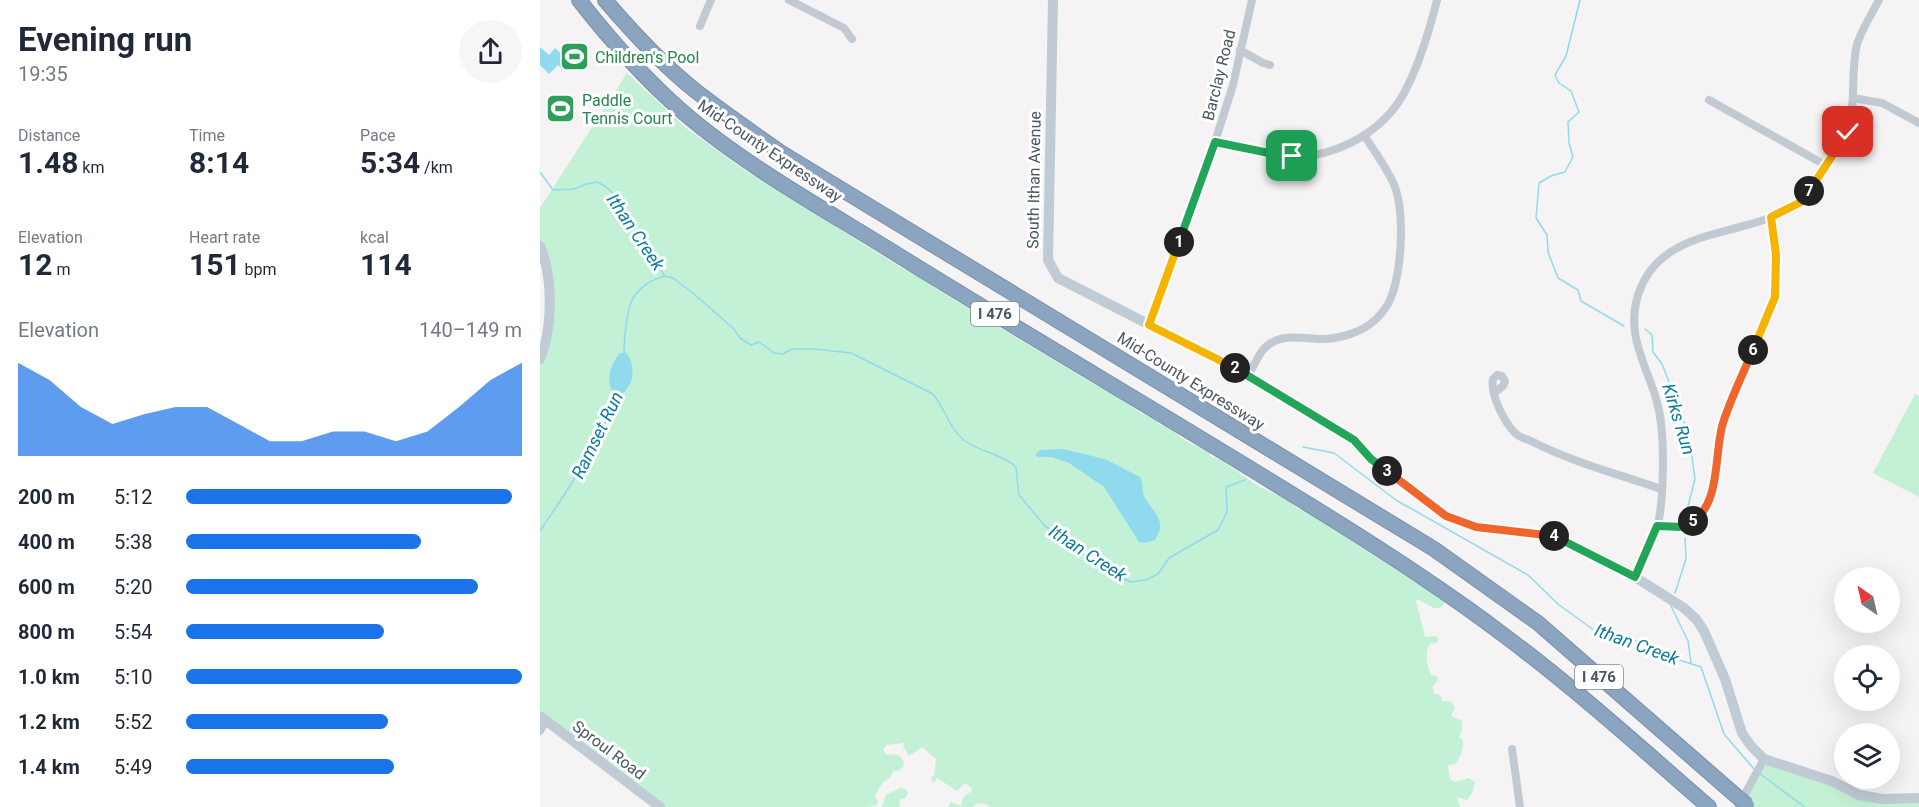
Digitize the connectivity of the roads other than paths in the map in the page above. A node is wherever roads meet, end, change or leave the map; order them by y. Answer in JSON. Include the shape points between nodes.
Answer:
{"nodes":[{"id":1,"x":579,"y":0,"type":"edge"},
{"id":2,"x":605,"y":0,"type":"edge"},
{"id":3,"x":711,"y":0,"type":"edge"},
{"id":4,"x":789,"y":0,"type":"edge"},
{"id":5,"x":1053,"y":0,"type":"edge"},
{"id":6,"x":1252,"y":0,"type":"edge"},
{"id":7,"x":1437,"y":0,"type":"edge"},
{"id":8,"x":1879,"y":0,"type":"edge"},
{"id":9,"x":700,"y":26,"type":"dead end"},
{"id":10,"x":852,"y":39,"type":"dead end"},
{"id":11,"x":1240,"y":50,"type":"junction"},
{"id":12,"x":1270,"y":65,"type":"dead end"},
{"id":13,"x":1852,"y":98,"type":"junction"},
{"id":14,"x":1709,"y":100,"type":"dead end"},
{"id":15,"x":1919,"y":123,"type":"edge"},
{"id":16,"x":1364,"y":135,"type":"junction"},
{"id":17,"x":1215,"y":142,"type":"junction"},
{"id":18,"x":1827,"y":166,"type":"junction"},
{"id":19,"x":1771,"y":217,"type":"junction"},
{"id":20,"x":540,"y":246,"type":"edge"},
{"id":21,"x":1149,"y":325,"type":"junction"},
{"id":22,"x":540,"y":359,"type":"edge"},
{"id":23,"x":1248,"y":375,"type":"junction"},
{"id":24,"x":1494,"y":393,"type":"dead end"},
{"id":25,"x":1661,"y":489,"type":"junction"},
{"id":26,"x":1657,"y":526,"type":"junction"},
{"id":27,"x":1635,"y":577,"type":"junction"},
{"id":28,"x":543,"y":718,"type":"edge"},
{"id":29,"x":540,"y":731,"type":"edge"},
{"id":30,"x":1512,"y":749,"type":"dead end"},
{"id":31,"x":1764,"y":759,"type":"junction"},
{"id":32,"x":1919,"y":798,"type":"edge"},
{"id":33,"x":1742,"y":803,"type":"edge"},
{"id":34,"x":660,"y":807,"type":"edge"},
{"id":35,"x":1520,"y":807,"type":"edge"},
{"id":36,"x":1709,"y":807,"type":"edge"}],
"edges":[{"from":1,"to":36,"type":"highway","name":"Mid-County Expressway","number":"I 476","via":[[633,65],[685,114],[722,142],[1433,583],[1530,654]]},
{"from":2,"to":33,"type":"highway","name":"Mid-County Expressway","number":"I 476","via":[[695,91],[780,152],[1434,549],[1493,590],[1538,623]]},
{"from":3,"to":9,"type":"street"},
{"from":4,"to":10,"type":"street","via":[[844,28]]},
{"from":5,"to":21,"type":"street","name":"South Ithan Avenue","via":[[1048,260],[1058,278]]},
{"from":6,"to":11,"type":"street","name":"Barclay Road"},
{"from":7,"to":16,"type":"street","via":[[1404,94],[1391,112]]},
{"from":8,"to":13,"type":"street","via":[[1856,47]]},
{"from":11,"to":12,"type":"street"},
{"from":11,"to":17,"type":"street","name":"Barclay Road"},
{"from":13,"to":15,"type":"street","via":[[1882,103]]},
{"from":13,"to":18,"type":"street","via":[[1848,132]]},
{"from":14,"to":18,"type":"street"},
{"from":16,"to":17,"type":"street","via":[[1333,150],[1310,155],[1284,156]]},
{"from":16,"to":23,"type":"street","via":[[1395,185],[1401,210],[1402,231],[1388,303],[1368,326],[1354,333],[1327,339],[1292,336],[1269,344]]},
{"from":17,"to":21,"type":"street","name":"Barclay Road"},
{"from":18,"to":19,"type":"street","via":[[1801,202]]},
{"from":19,"to":25,"type":"street","via":[[1681,247],[1659,259],[1641,286],[1634,337],[1661,422]]},
{"from":19,"to":26,"type":"street","via":[[1776,255],[1775,297],[1723,423],[1713,493],[1699,517],[1683,527]]},
{"from":20,"to":22,"type":"street","via":[[550,293],[549,321]]},
{"from":21,"to":23,"type":"street","name":"South Ithan Avenue"},
{"from":23,"to":27,"type":"street","name":"South Ithan Avenue","via":[[1354,440],[1371,459],[1446,516],[1476,527],[1552,535]]},
{"from":24,"to":25,"type":"street","via":[[1516,434],[1548,450]]},
{"from":25,"to":26,"type":"street"},
{"from":26,"to":27,"type":"street"},
{"from":27,"to":31,"type":"street","name":"South Ithan Avenue","via":[[1696,618],[1725,679],[1742,733]]},
{"from":28,"to":29,"type":"street"},
{"from":28,"to":34,"type":"street","name":"Sproul Road"},
{"from":30,"to":35,"type":"street"},
{"from":31,"to":32,"type":"street","via":[[1832,781],[1859,795]]},
{"from":31,"to":33,"type":"street"}]}
